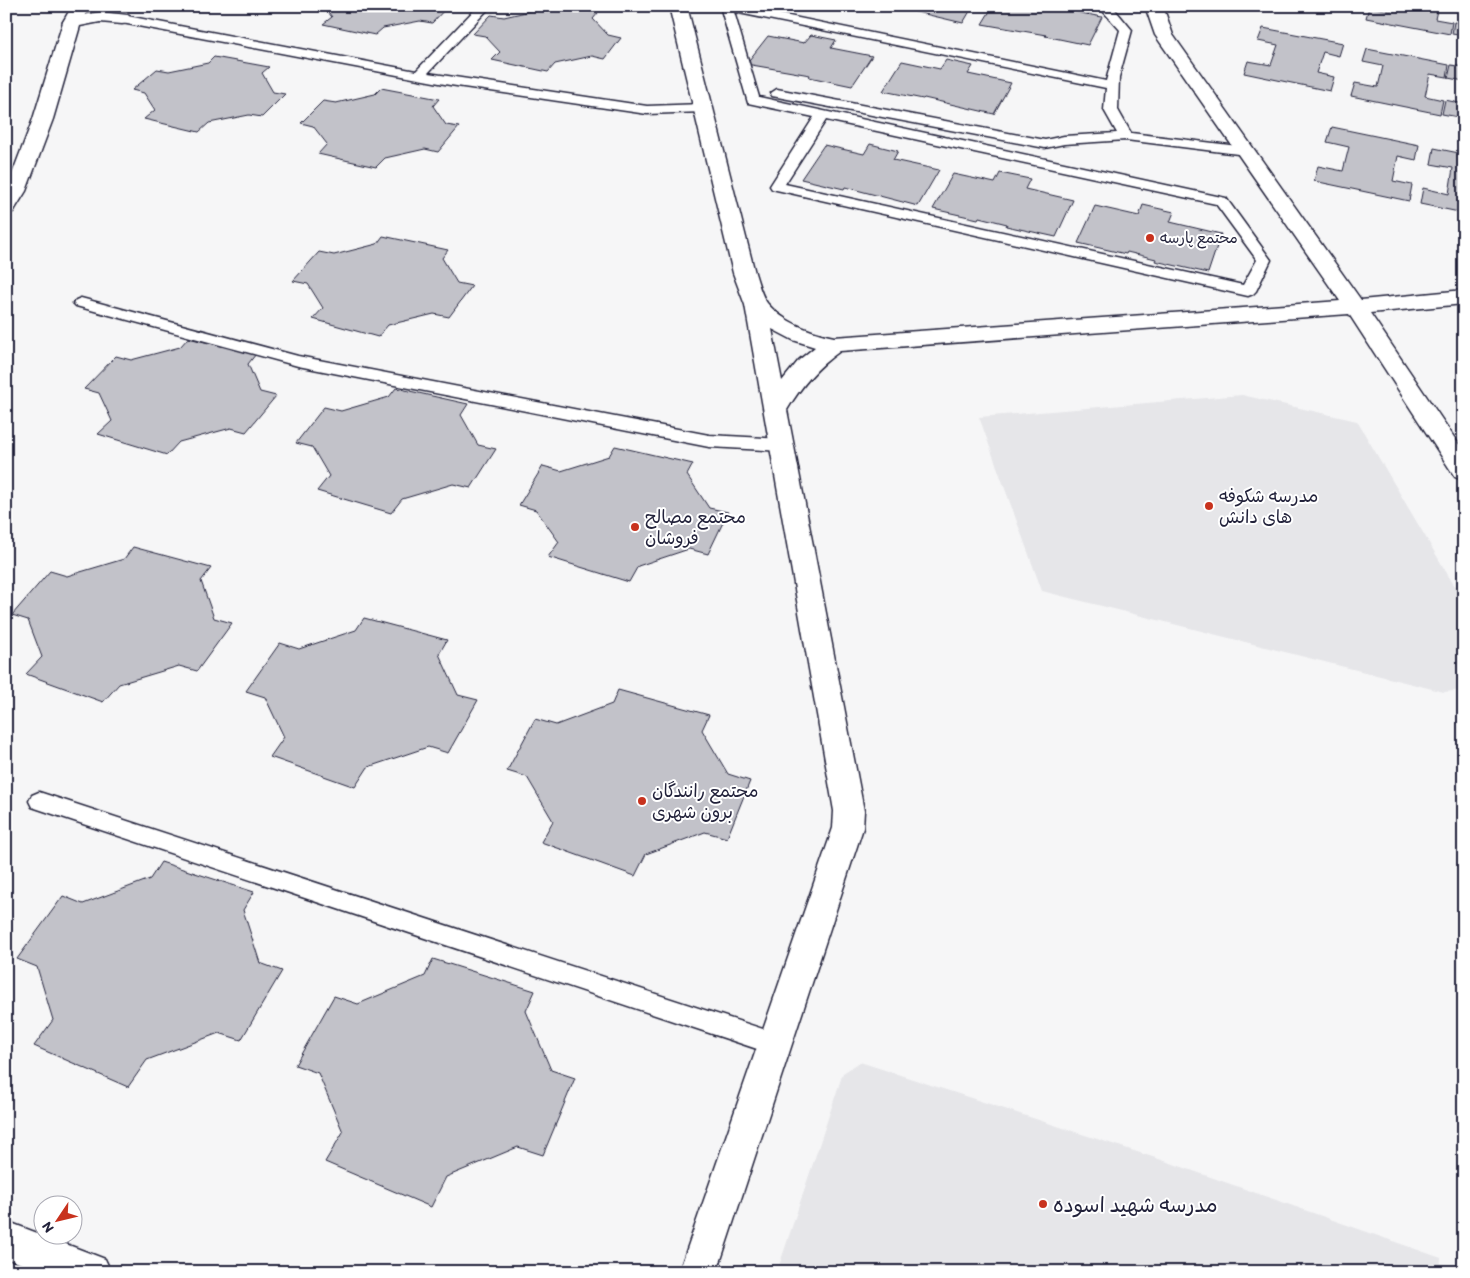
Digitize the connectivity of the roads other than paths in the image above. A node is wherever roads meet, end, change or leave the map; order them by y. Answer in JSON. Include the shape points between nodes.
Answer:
{"nodes":[{"id":1,"x":484,"y":6,"type":"edge"},
{"id":2,"x":678,"y":6,"type":"edge"},
{"id":3,"x":1101,"y":6,"type":"edge"},
{"id":4,"x":1154,"y":6,"type":"edge"},
{"id":5,"x":726,"y":7,"type":"edge"},
{"id":6,"x":77,"y":14,"type":"edge"},
{"id":7,"x":122,"y":19,"type":"joint"},
{"id":8,"x":419,"y":75,"type":"junction"},
{"id":9,"x":1112,"y":86,"type":"junction"},
{"id":10,"x":749,"y":87,"type":"junction"},
{"id":11,"x":703,"y":108,"type":"junction"},
{"id":12,"x":822,"y":116,"type":"junction"},
{"id":13,"x":1126,"y":136,"type":"junction"},
{"id":14,"x":1064,"y":140,"type":"junction"},
{"id":15,"x":1246,"y":151,"type":"junction"},
{"id":16,"x":1060,"y":167,"type":"junction"},
{"id":17,"x":6,"y":208,"type":"edge"},
{"id":18,"x":1464,"y":297,"type":"edge"},
{"id":19,"x":81,"y":303,"type":"dead end"},
{"id":20,"x":756,"y":305,"type":"junction"},
{"id":21,"x":1355,"y":307,"type":"junction"},
{"id":22,"x":834,"y":344,"type":"junction"},
{"id":23,"x":775,"y":410,"type":"junction"},
{"id":24,"x":782,"y":445,"type":"junction"},
{"id":25,"x":1464,"y":471,"type":"edge"},
{"id":26,"x":39,"y":801,"type":"dead end"},
{"id":27,"x":775,"y":1044,"type":"junction"},
{"id":28,"x":6,"y":1239,"type":"edge"},
{"id":29,"x":92,"y":1272,"type":"edge"},
{"id":30,"x":698,"y":1272,"type":"edge"}],
"edges":[{"from":1,"to":8,"type":"lane"},
{"from":2,"to":11,"type":"street"},
{"from":3,"to":9,"type":"lane","via":[[1106,7],[1126,30]]},
{"from":4,"to":15,"type":"street","via":[[1164,35]]},
{"from":5,"to":9,"type":"lane"},
{"from":5,"to":10,"type":"lane"},
{"from":6,"to":7,"type":"street"},
{"from":6,"to":17,"type":"street","via":[[16,191]]},
{"from":7,"to":8,"type":"lane"},
{"from":8,"to":11,"type":"lane","via":[[647,110]]},
{"from":9,"to":13,"type":"lane","via":[[1111,110]]},
{"from":10,"to":12,"type":"lane","via":[[753,100]]},
{"from":10,"to":14,"type":"lane","via":[[1045,144]]},
{"from":11,"to":20,"type":"street","via":[[744,273]]},
{"from":12,"to":16,"type":"lane"},
{"from":12,"to":16,"type":"lane","via":[[777,186],[1248,291],[1264,260],[1221,201]]},
{"from":13,"to":14,"type":"lane"},
{"from":13,"to":15,"type":"lane"},
{"from":14,"to":16,"type":"lane"},
{"from":15,"to":21,"type":"street"},
{"from":18,"to":21,"type":"street"},
{"from":19,"to":24,"type":"lane","via":[[298,360],[709,441]]},
{"from":20,"to":22,"type":"street","via":[[778,324],[805,338]]},
{"from":20,"to":23,"type":"street"},
{"from":21,"to":22,"type":"street"},
{"from":21,"to":25,"type":"street"},
{"from":22,"to":23,"type":"street","via":[[812,358],[801,370]]},
{"from":23,"to":24,"type":"street"},
{"from":24,"to":27,"type":"street","via":[[850,811],[848,828]]},
{"from":26,"to":27,"type":"lane"},
{"from":27,"to":30,"type":"street"},
{"from":28,"to":29,"type":"street"}]}
